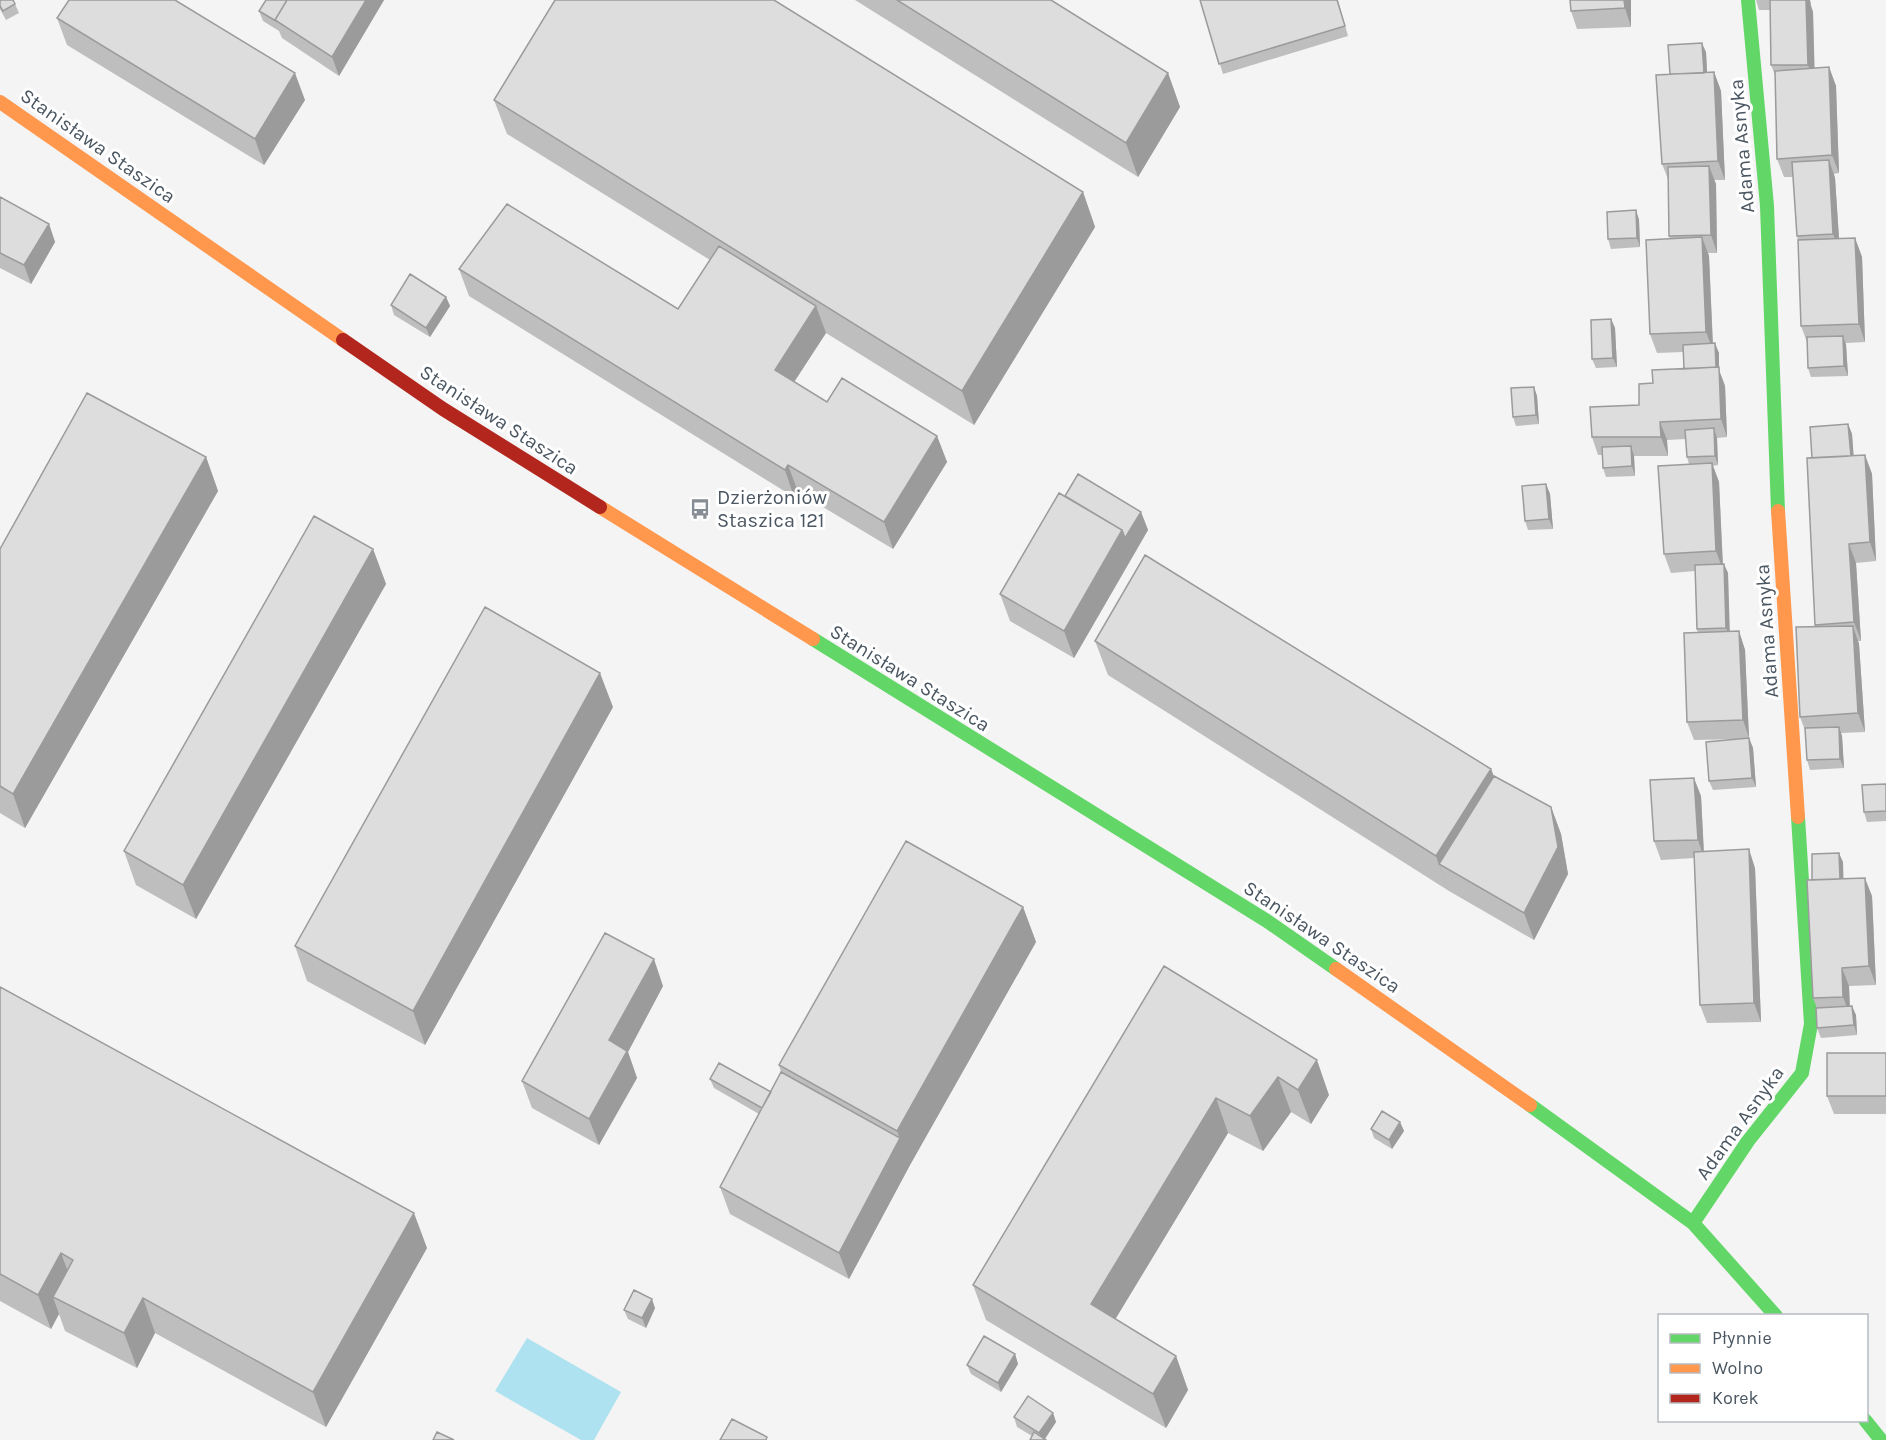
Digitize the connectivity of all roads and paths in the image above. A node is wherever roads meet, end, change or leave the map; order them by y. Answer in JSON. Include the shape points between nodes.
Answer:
{"nodes":[{"id":1,"x":1748,"y":0,"type":"edge"},
{"id":2,"x":0,"y":102,"type":"edge"},
{"id":3,"x":1693,"y":1223,"type":"junction"},
{"id":4,"x":1774,"y":1314,"type":"edge"},
{"id":5,"x":1867,"y":1422,"type":"edge"},
{"id":6,"x":1881,"y":1440,"type":"edge"}],
"edges":[{"from":1,"to":3,"type":"main road","name":"Adama Asnyka","via":[[1767,206],[1778,500],[1811,1024],[1802,1073],[1748,1141]]},
{"from":2,"to":3,"type":"main road","name":"Stanisława Staszica","via":[[443,409],[1267,921]]},
{"from":3,"to":4,"type":"main road","name":"Stanisława Staszica"},
{"from":5,"to":6,"type":"main road"}]}
